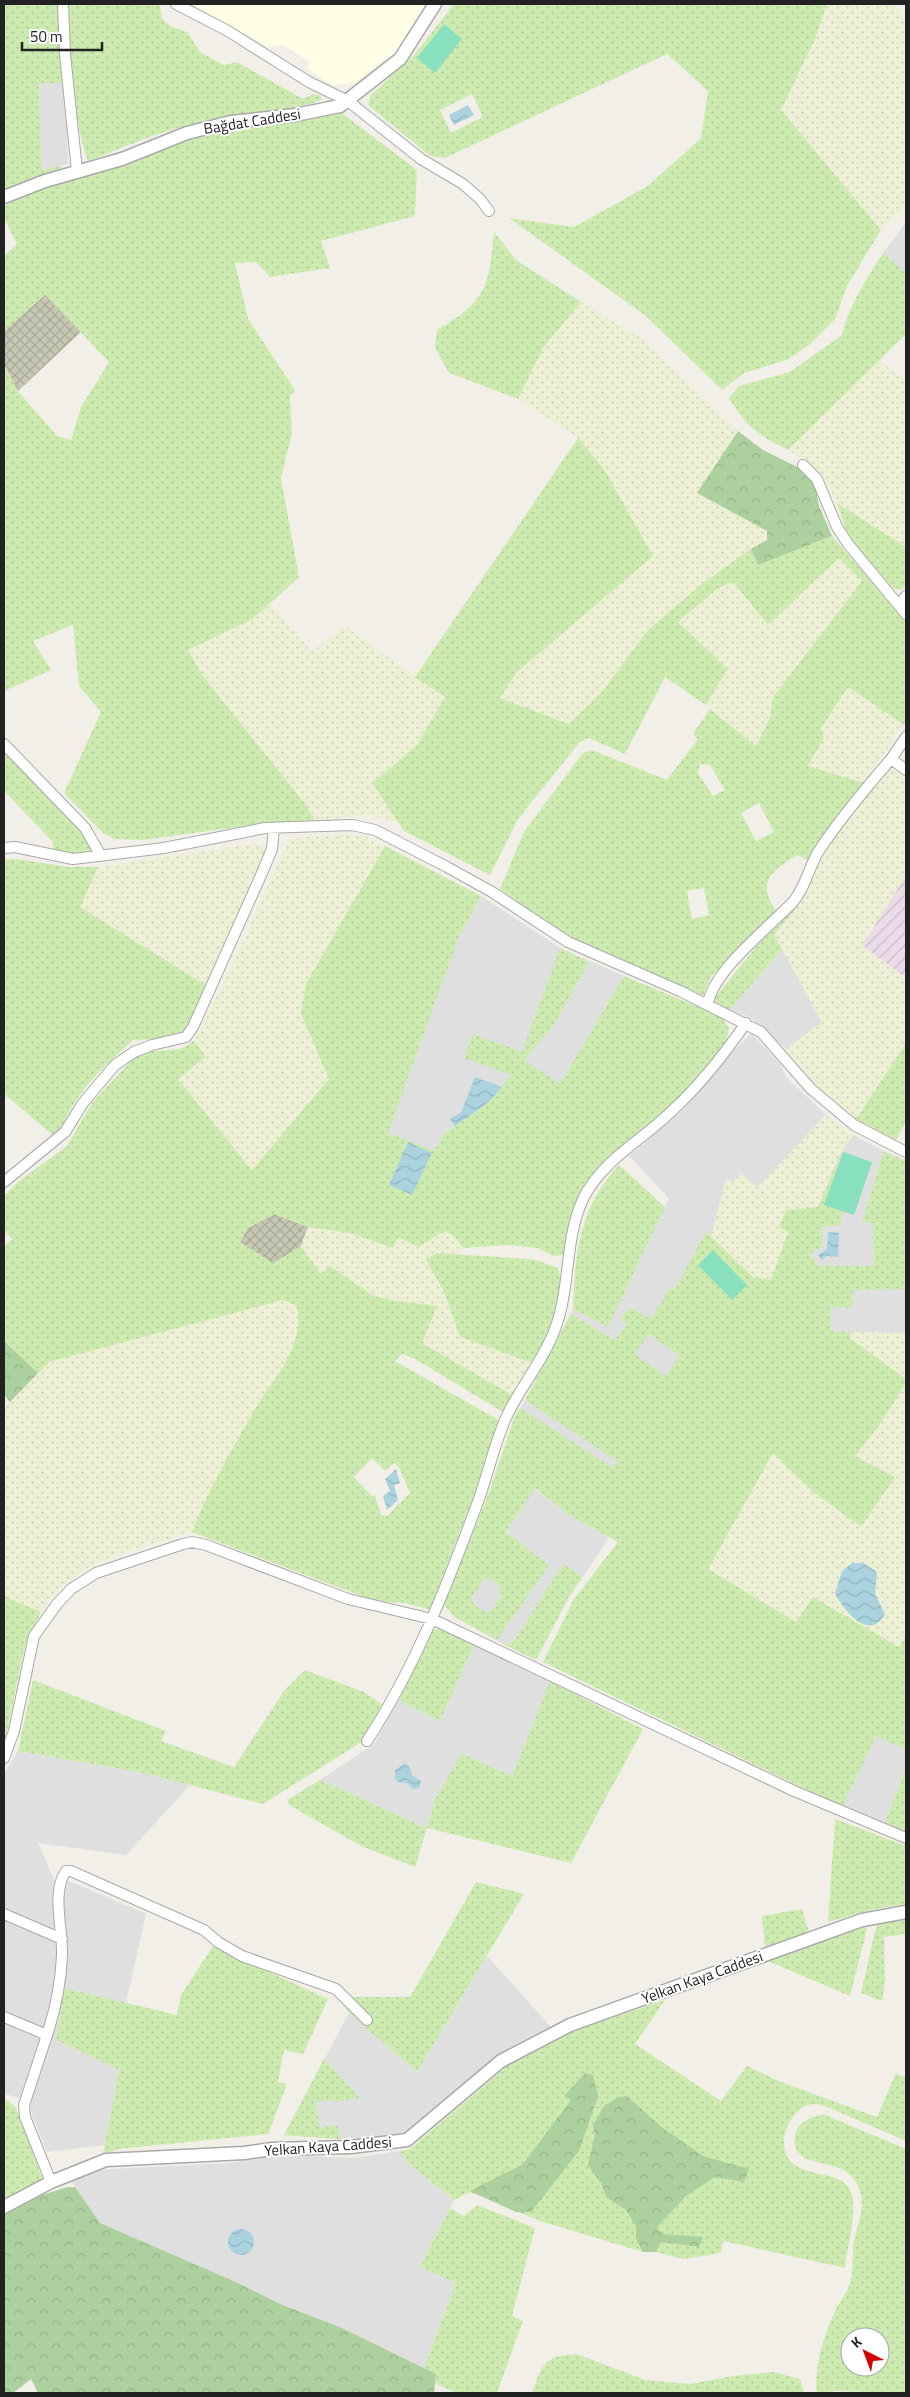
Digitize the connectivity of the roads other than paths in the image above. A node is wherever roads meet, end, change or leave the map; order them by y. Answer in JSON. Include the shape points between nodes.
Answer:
{"nodes":[{"id":1,"x":63,"y":4,"type":"edge"},
{"id":2,"x":176,"y":4,"type":"edge"},
{"id":3,"x":435,"y":4,"type":"edge"},
{"id":4,"x":348,"y":101,"type":"junction"},
{"id":5,"x":77,"y":171,"type":"junction"},
{"id":6,"x":4,"y":197,"type":"edge"},
{"id":7,"x":489,"y":211,"type":"dead end"},
{"id":8,"x":803,"y":465,"type":"dead end"},
{"id":9,"x":906,"y":596,"type":"edge"},
{"id":10,"x":899,"y":605,"type":"junction"},
{"id":11,"x":906,"y":614,"type":"edge"},
{"id":12,"x":906,"y":737,"type":"edge"},
{"id":13,"x":4,"y":744,"type":"edge"},
{"id":14,"x":891,"y":759,"type":"junction"},
{"id":15,"x":906,"y":770,"type":"edge"},
{"id":16,"x":274,"y":828,"type":"junction"},
{"id":17,"x":4,"y":848,"type":"edge"},
{"id":18,"x":101,"y":856,"type":"junction"},
{"id":19,"x":708,"y":1004,"type":"junction"},
{"id":20,"x":746,"y":1023,"type":"junction"},
{"id":21,"x":906,"y":1152,"type":"edge"},
{"id":22,"x":4,"y":1182,"type":"edge"},
{"id":23,"x":432,"y":1619,"type":"junction"},
{"id":24,"x":367,"y":1741,"type":"dead end"},
{"id":25,"x":4,"y":1758,"type":"edge"},
{"id":26,"x":906,"y":1838,"type":"edge"},
{"id":27,"x":906,"y":1912,"type":"edge"},
{"id":28,"x":4,"y":1914,"type":"edge"},
{"id":29,"x":62,"y":1939,"type":"junction"},
{"id":30,"x":4,"y":2017,"type":"edge"},
{"id":31,"x":367,"y":2020,"type":"dead end"},
{"id":32,"x":48,"y":2035,"type":"junction"},
{"id":33,"x":51,"y":2182,"type":"junction"},
{"id":34,"x":4,"y":2206,"type":"edge"}],
"edges":[{"from":1,"to":5,"type":"street"},
{"from":2,"to":4,"type":"street","via":[[228,31],[309,82]]},
{"from":3,"to":4,"type":"street","name":"Bağdat Caddesi","via":[[400,59]]},
{"from":4,"to":5,"type":"street","name":"Bağdat Caddesi","via":[[340,106],[231,122],[187,133],[122,159]]},
{"from":4,"to":7,"type":"street","via":[[421,159],[463,184]]},
{"from":5,"to":6,"type":"street","name":"Bağdat Caddesi"},
{"from":8,"to":10,"type":"street","via":[[817,479],[837,527],[848,544]]},
{"from":9,"to":10,"type":"street"},
{"from":10,"to":11,"type":"street"},
{"from":12,"to":14,"type":"street"},
{"from":13,"to":18,"type":"street","via":[[85,828]]},
{"from":14,"to":15,"type":"street"},
{"from":14,"to":19,"type":"street","via":[[817,854],[794,901],[718,978]]},
{"from":16,"to":18,"type":"street"},
{"from":16,"to":19,"type":"street","via":[[352,826],[375,830],[477,884],[568,942]]},
{"from":16,"to":22,"type":"street","via":[[272,849],[262,873],[186,1037],[134,1052],[115,1066],[83,1103],[65,1132]]},
{"from":17,"to":18,"type":"street","via":[[15,847],[73,858]]},
{"from":19,"to":20,"type":"street"},
{"from":20,"to":21,"type":"street","via":[[761,1032],[811,1089],[854,1125]]},
{"from":20,"to":23,"type":"street","via":[[728,1049],[674,1110],[612,1160],[595,1179],[583,1200],[572,1229],[565,1288],[556,1328],[541,1362],[506,1419],[468,1529]]},
{"from":23,"to":24,"type":"street","via":[[398,1692]]},
{"from":23,"to":25,"type":"street","via":[[348,1599],[206,1545],[192,1542],[170,1547],[84,1579],[42,1622],[29,1652],[14,1731]]},
{"from":23,"to":26,"type":"street","via":[[799,1794]]},
{"from":27,"to":33,"type":"street","name":"Yelkan Kaya Caddesi","via":[[862,1920],[570,2025],[501,2061],[407,2140],[351,2147],[106,2160]]},
{"from":28,"to":29,"type":"street"},
{"from":29,"to":31,"type":"street","via":[[59,1883],[66,1871],[71,1870],[204,1930],[242,1956],[336,1990]]},
{"from":29,"to":32,"type":"street","via":[[56,2005]]},
{"from":30,"to":32,"type":"street"},
{"from":32,"to":33,"type":"street","via":[[24,2105],[25,2117]]},
{"from":33,"to":34,"type":"street","name":"Yelkan Kaya Caddesi"}]}
